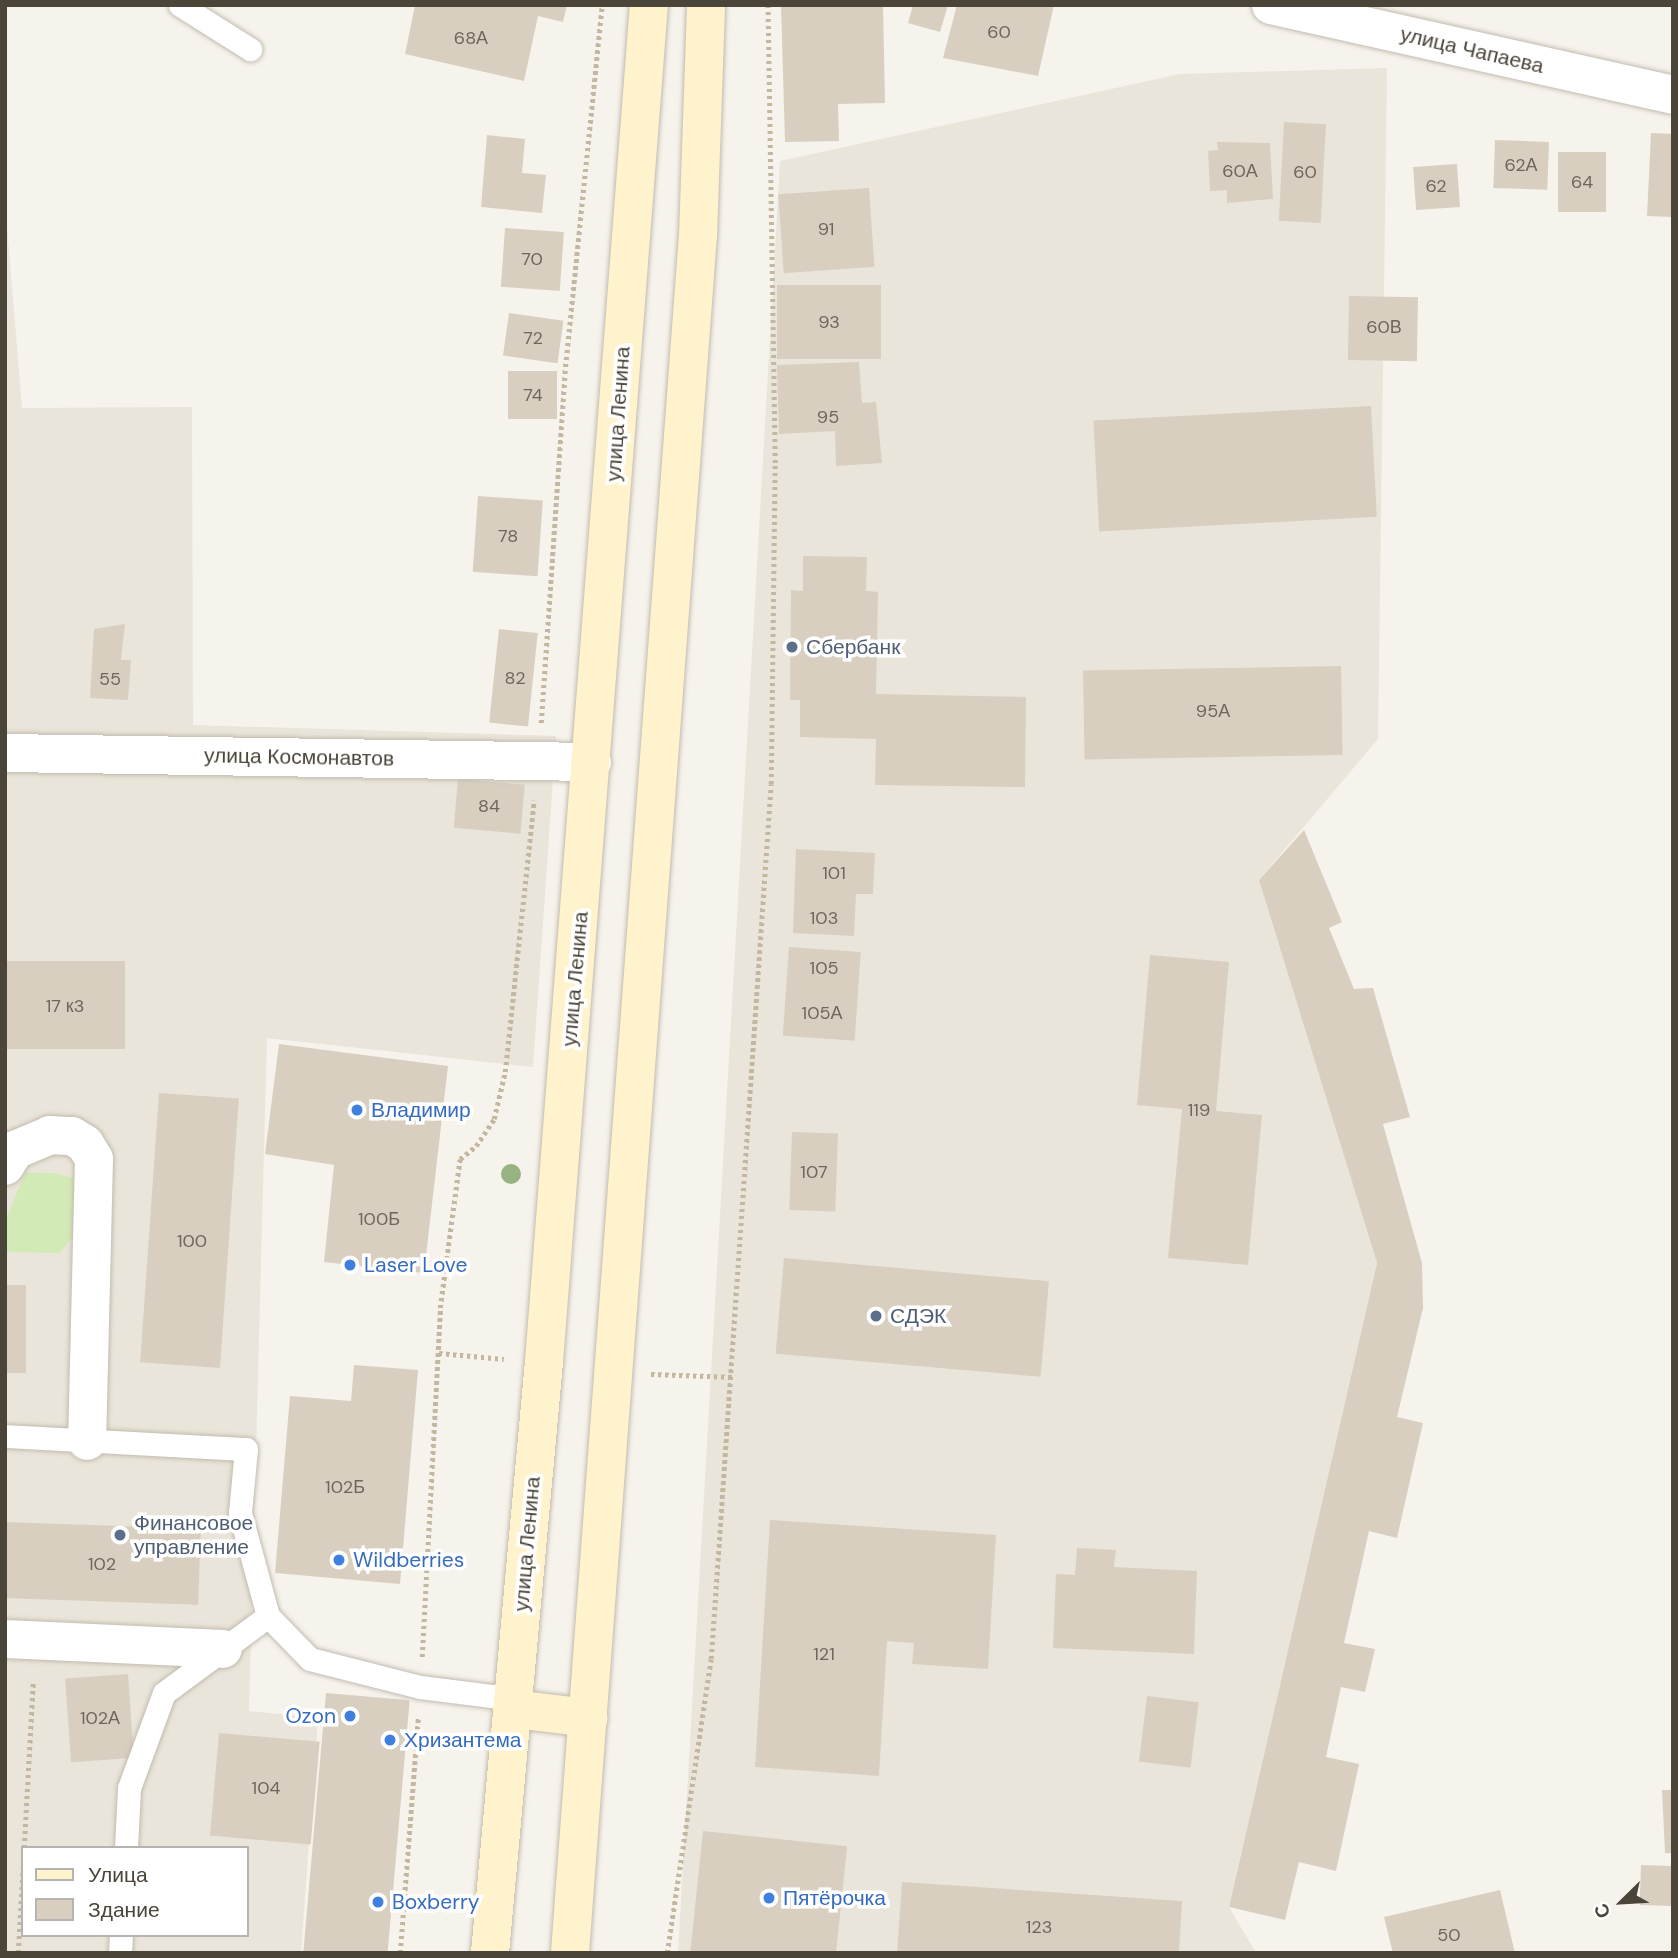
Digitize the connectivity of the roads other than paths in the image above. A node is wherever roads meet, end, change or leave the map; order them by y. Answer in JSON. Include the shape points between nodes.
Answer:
{"nodes":[{"id":1,"x":180,"y":5,"type":"edge"},
{"id":2,"x":649,"y":5,"type":"edge"},
{"id":3,"x":706,"y":5,"type":"edge"},
{"id":4,"x":1277,"y":6,"type":"edge"},
{"id":5,"x":250,"y":49,"type":"dead end"},
{"id":6,"x":1673,"y":95,"type":"edge"},
{"id":7,"x":5,"y":753,"type":"edge"},
{"id":8,"x":592,"y":762,"type":"junction"},
{"id":9,"x":5,"y":1166,"type":"edge"},
{"id":10,"x":5,"y":1436,"type":"edge"},
{"id":11,"x":87,"y":1441,"type":"junction"},
{"id":12,"x":268,"y":1616,"type":"junction"},
{"id":13,"x":20,"y":1639,"type":"edge"},
{"id":14,"x":223,"y":1649,"type":"junction"},
{"id":15,"x":514,"y":1704,"type":"junction"},
{"id":16,"x":588,"y":1718,"type":"junction"},
{"id":17,"x":126,"y":1846,"type":"edge"},
{"id":18,"x":490,"y":1953,"type":"edge"},
{"id":19,"x":570,"y":1953,"type":"edge"}],
"edges":[{"from":1,"to":5,"type":"lane"},
{"from":2,"to":8,"type":"main road","name":"улица Ленина"},
{"from":3,"to":16,"type":"main road","via":[[698,236]]},
{"from":4,"to":6,"type":"street","name":"улица Чапаева"},
{"from":7,"to":8,"type":"street","name":"улица Космонавтов"},
{"from":8,"to":15,"type":"main road","name":"улица Ленина"},
{"from":9,"to":11,"type":"street","via":[[15,1150],[50,1135],[72,1136],[85,1144],[94,1158]]},
{"from":10,"to":11,"type":"lane"},
{"from":11,"to":12,"type":"lane","via":[[246,1449],[240,1513]]},
{"from":12,"to":14,"type":"lane"},
{"from":12,"to":15,"type":"lane","via":[[310,1659],[420,1687]]},
{"from":13,"to":14,"type":"street"},
{"from":14,"to":17,"type":"lane","via":[[164,1693],[130,1788]]},
{"from":15,"to":16,"type":"main road"},
{"from":15,"to":18,"type":"main road","name":"улица Ленина"},
{"from":16,"to":19,"type":"main road"}]}
